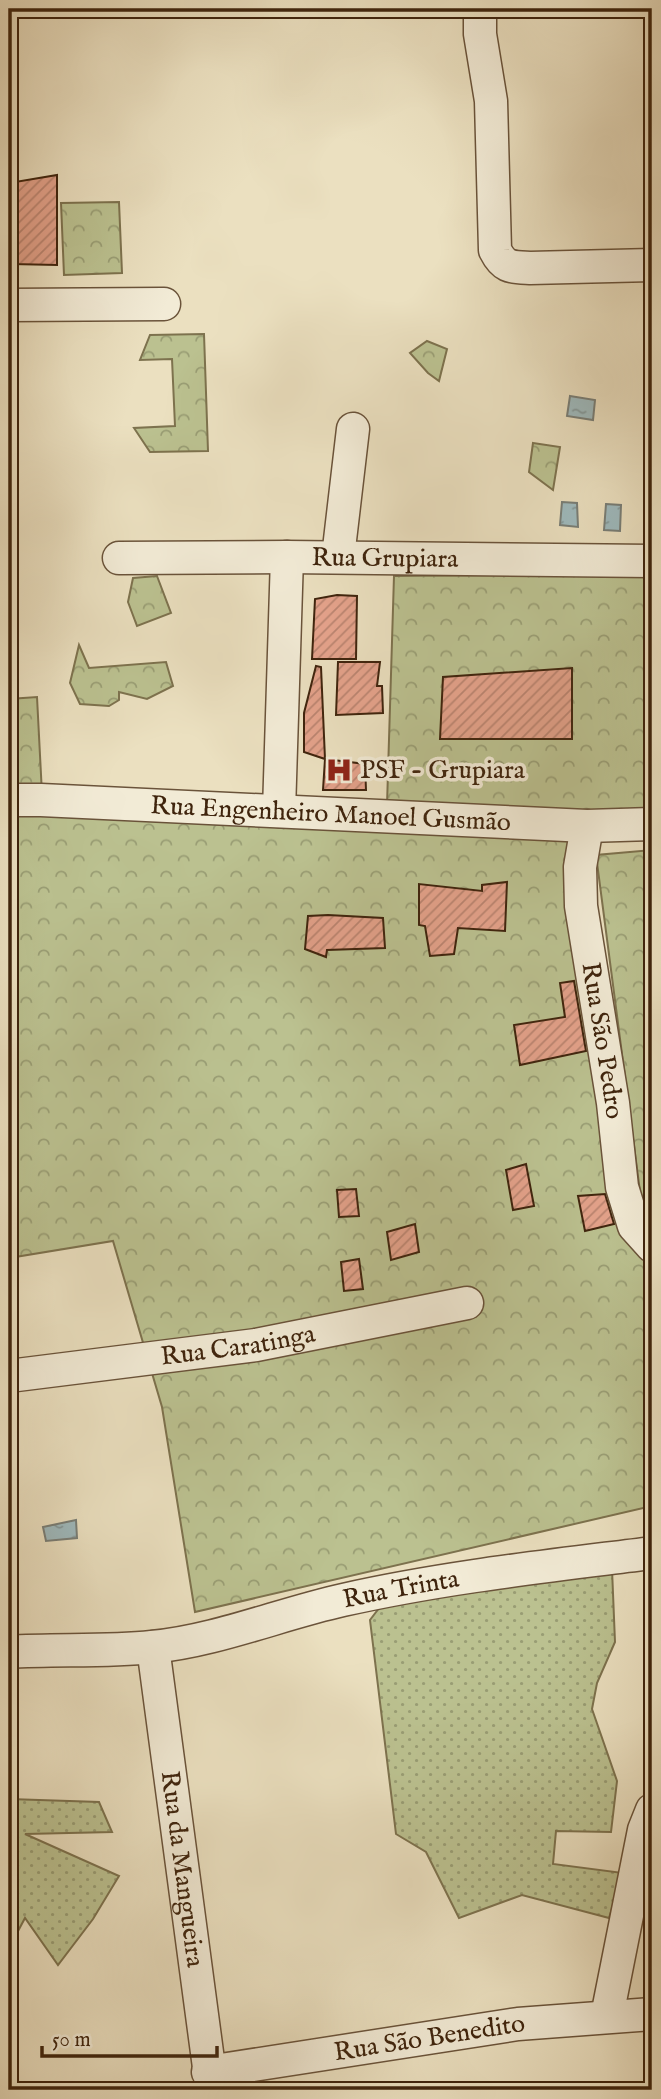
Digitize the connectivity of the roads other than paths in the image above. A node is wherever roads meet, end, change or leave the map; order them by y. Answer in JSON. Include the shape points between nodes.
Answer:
{"nodes":[{"id":1,"x":480,"y":9,"type":"edge"},
{"id":2,"x":652,"y":265,"type":"edge"},
{"id":3,"x":164,"y":304,"type":"dead end"},
{"id":4,"x":9,"y":305,"type":"edge"},
{"id":5,"x":353,"y":429,"type":"dead end"},
{"id":6,"x":287,"y":557,"type":"junction"},
{"id":7,"x":338,"y":557,"type":"junction"},
{"id":8,"x":119,"y":558,"type":"dead end"},
{"id":9,"x":652,"y":561,"type":"edge"},
{"id":10,"x":9,"y":800,"type":"edge"},
{"id":11,"x":279,"y":811,"type":"junction"},
{"id":12,"x":652,"y":824,"type":"edge"},
{"id":13,"x":587,"y":826,"type":"junction"},
{"id":14,"x":652,"y":1245,"type":"edge"},
{"id":15,"x":467,"y":1303,"type":"dead end"},
{"id":16,"x":9,"y":1376,"type":"edge"},
{"id":17,"x":652,"y":1553,"type":"edge"},
{"id":18,"x":152,"y":1647,"type":"junction"},
{"id":19,"x":9,"y":1652,"type":"edge"},
{"id":20,"x":652,"y":1810,"type":"edge"},
{"id":21,"x":652,"y":2014,"type":"edge"},
{"id":22,"x":607,"y":2016,"type":"junction"},
{"id":23,"x":210,"y":2081,"type":"edge"}],
"edges":[{"from":1,"to":2,"type":"street","via":[[491,101],[495,250],[501,261],[530,268]]},
{"from":3,"to":4,"type":"street"},
{"from":5,"to":7,"type":"street"},
{"from":6,"to":7,"type":"street","name":"Rua Grupiara"},
{"from":6,"to":8,"type":"street","name":"Rua Grupiara"},
{"from":6,"to":11,"type":"street"},
{"from":7,"to":9,"type":"street","name":"Rua Grupiara"},
{"from":10,"to":11,"type":"street","name":"Rua Engenheiro Manoel Gusmão"},
{"from":11,"to":13,"type":"street","name":"Rua Engenheiro Manoel Gusmão"},
{"from":12,"to":13,"type":"street","name":"Rua Engenheiro Manoel Gusmão"},
{"from":13,"to":14,"type":"street","name":"Rua São Pedro","via":[[580,867],[581,906],[622,1187],[634,1226]]},
{"from":15,"to":16,"type":"street","name":"Rua Caratinga","via":[[256,1345]]},
{"from":17,"to":18,"type":"street","name":"Rua Trinta","via":[[388,1591]]},
{"from":18,"to":19,"type":"street","name":"Rua Trinta"},
{"from":18,"to":23,"type":"street","name":"Rua da Mangueira"},
{"from":20,"to":22,"type":"street","via":[[644,1830]]},
{"from":21,"to":22,"type":"street","name":"Rua São Benedito"},
{"from":22,"to":23,"type":"street","name":"Rua São Benedito","via":[[518,2024]]}]}
